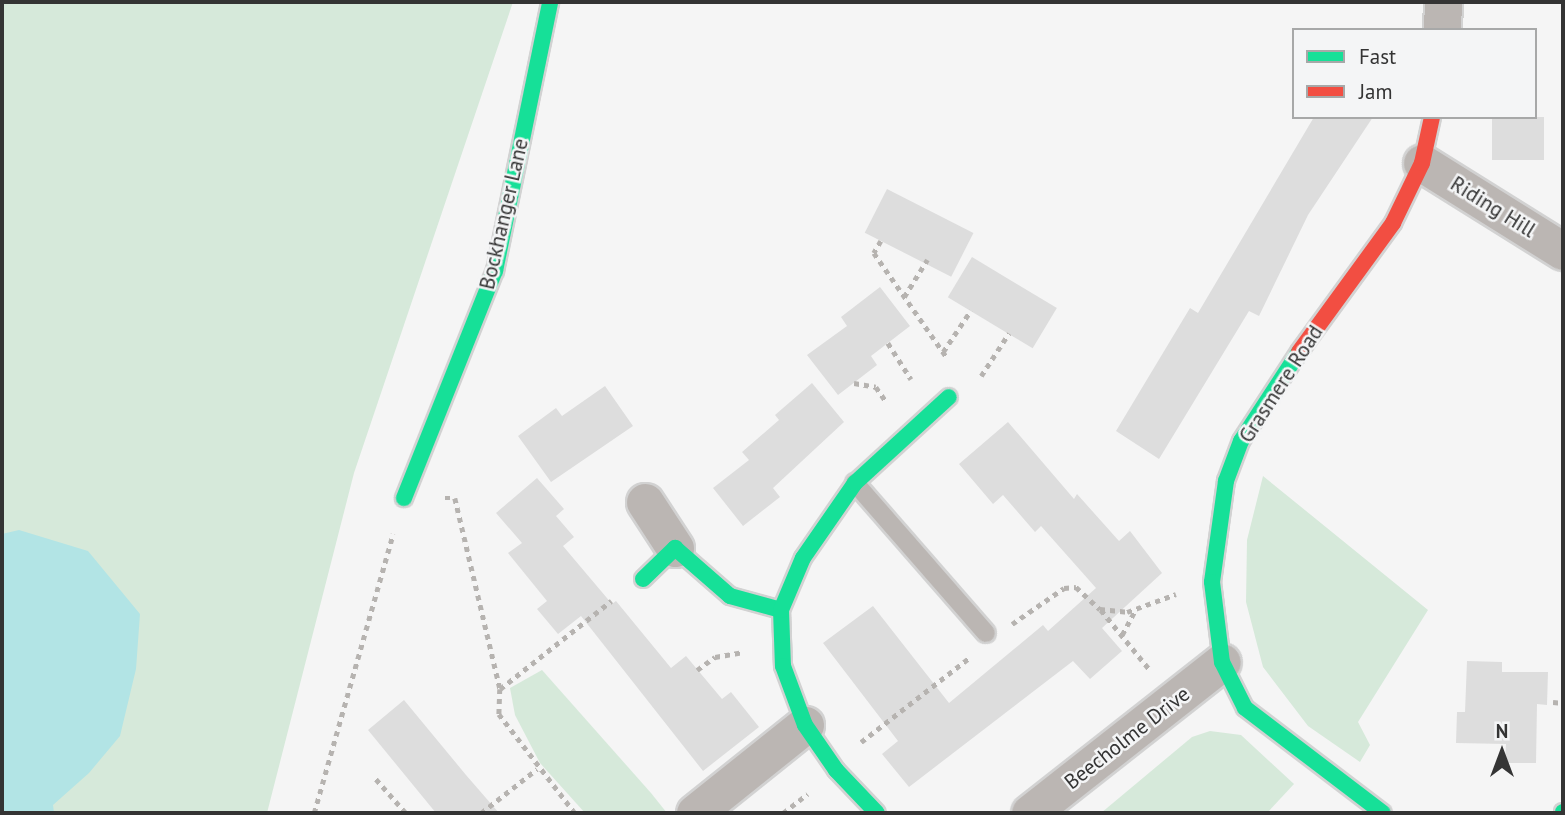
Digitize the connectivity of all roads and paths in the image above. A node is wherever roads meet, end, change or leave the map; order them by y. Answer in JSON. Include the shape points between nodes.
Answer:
{"nodes":[{"id":1,"x":550,"y":2,"type":"edge"},
{"id":2,"x":1443,"y":2,"type":"edge"},
{"id":3,"x":1442,"y":28,"type":"edge"},
{"id":4,"x":1432,"y":119,"type":"edge"},
{"id":5,"x":1422,"y":163,"type":"junction"},
{"id":6,"x":881,"y":242,"type":"dead end"},
{"id":7,"x":1563,"y":251,"type":"edge"},
{"id":8,"x":927,"y":260,"type":"dead end"},
{"id":9,"x":904,"y":297,"type":"junction"},
{"id":10,"x":971,"y":310,"type":"dead end"},
{"id":11,"x":1009,"y":333,"type":"dead end"},
{"id":12,"x":943,"y":352,"type":"junction"},
{"id":13,"x":954,"y":391,"type":"junction"},
{"id":14,"x":855,"y":483,"type":"junction"},
{"id":15,"x":404,"y":498,"type":"junction"},
{"id":16,"x":645,"y":502,"type":"dead end"},
{"id":17,"x":675,"y":548,"type":"junction"},
{"id":18,"x":643,"y":579,"type":"joint"},
{"id":19,"x":1212,"y":582,"type":"junction"},
{"id":20,"x":1136,"y":608,"type":"junction"},
{"id":21,"x":1100,"y":609,"type":"junction"},
{"id":22,"x":781,"y":610,"type":"junction"},
{"id":23,"x":1122,"y":635,"type":"junction"},
{"id":24,"x":988,"y":637,"type":"junction"},
{"id":25,"x":756,"y":650,"type":"dead end"},
{"id":26,"x":1223,"y":662,"type":"junction"},
{"id":27,"x":697,"y":670,"type":"dead end"},
{"id":28,"x":500,"y":689,"type":"junction"},
{"id":29,"x":1176,"y":701,"type":"junction"},
{"id":30,"x":1553,"y":702,"type":"dead end"},
{"id":31,"x":1563,"y":703,"type":"edge"},
{"id":32,"x":805,"y":725,"type":"junction"},
{"id":33,"x":852,"y":750,"type":"dead end"},
{"id":34,"x":537,"y":769,"type":"junction"},
{"id":35,"x":376,"y":779,"type":"dead end"},
{"id":36,"x":314,"y":813,"type":"edge"},
{"id":37,"x":407,"y":813,"type":"edge"},
{"id":38,"x":481,"y":813,"type":"edge"},
{"id":39,"x":575,"y":813,"type":"edge"},
{"id":40,"x":695,"y":813,"type":"edge"},
{"id":41,"x":877,"y":813,"type":"edge"},
{"id":42,"x":1030,"y":813,"type":"edge"},
{"id":43,"x":1383,"y":813,"type":"edge"}],
"edges":[{"from":1,"to":15,"type":"street","name":"Bockhanger Lane","via":[[495,271]]},
{"from":2,"to":3,"type":"street"},
{"from":4,"to":5,"type":"street","name":"Grasmere Road"},
{"from":5,"to":7,"type":"street","name":"Riding Hill"},
{"from":5,"to":19,"type":"street","name":"Grasmere Road","via":[[1393,223],[1287,368],[1241,441],[1226,481]]},
{"from":6,"to":9,"type":"path","via":[[874,253]]},
{"from":8,"to":9,"type":"path"},
{"from":9,"to":12,"type":"path"},
{"from":10,"to":12,"type":"path"},
{"from":11,"to":13,"type":"path","via":[[968,396]]},
{"from":12,"to":13,"type":"path","via":[[950,362],[944,369]]},
{"from":13,"to":14,"type":"street"},
{"from":14,"to":22,"type":"street","via":[[803,558]]},
{"from":14,"to":24,"type":"lane"},
{"from":15,"to":28,"type":"path","via":[[455,498]]},
{"from":15,"to":36,"type":"path"},
{"from":16,"to":17,"type":"street"},
{"from":17,"to":18,"type":"street"},
{"from":17,"to":22,"type":"street","via":[[730,596]]},
{"from":18,"to":28,"type":"path"},
{"from":19,"to":20,"type":"path"},
{"from":19,"to":26,"type":"street","name":"Grasmere Road"},
{"from":20,"to":21,"type":"path","via":[[1127,612]]},
{"from":20,"to":23,"type":"path"},
{"from":21,"to":23,"type":"path"},
{"from":21,"to":24,"type":"path","via":[[1076,587],[1064,588]]},
{"from":22,"to":32,"type":"street","via":[[783,666]]},
{"from":23,"to":29,"type":"path"},
{"from":24,"to":33,"type":"path"},
{"from":25,"to":27,"type":"path","via":[[715,657]]},
{"from":26,"to":29,"type":"street","name":"Beecholme Drive"},
{"from":26,"to":43,"type":"street","name":"Grasmere Road","via":[[1245,708]]},
{"from":28,"to":34,"type":"path","via":[[499,715]]},
{"from":29,"to":42,"type":"street","name":"Beecholme Drive"},
{"from":30,"to":31,"type":"path"},
{"from":32,"to":40,"type":"street"},
{"from":32,"to":41,"type":"street","via":[[836,771]]},
{"from":34,"to":38,"type":"path"},
{"from":34,"to":39,"type":"path"},
{"from":35,"to":37,"type":"path"}]}
